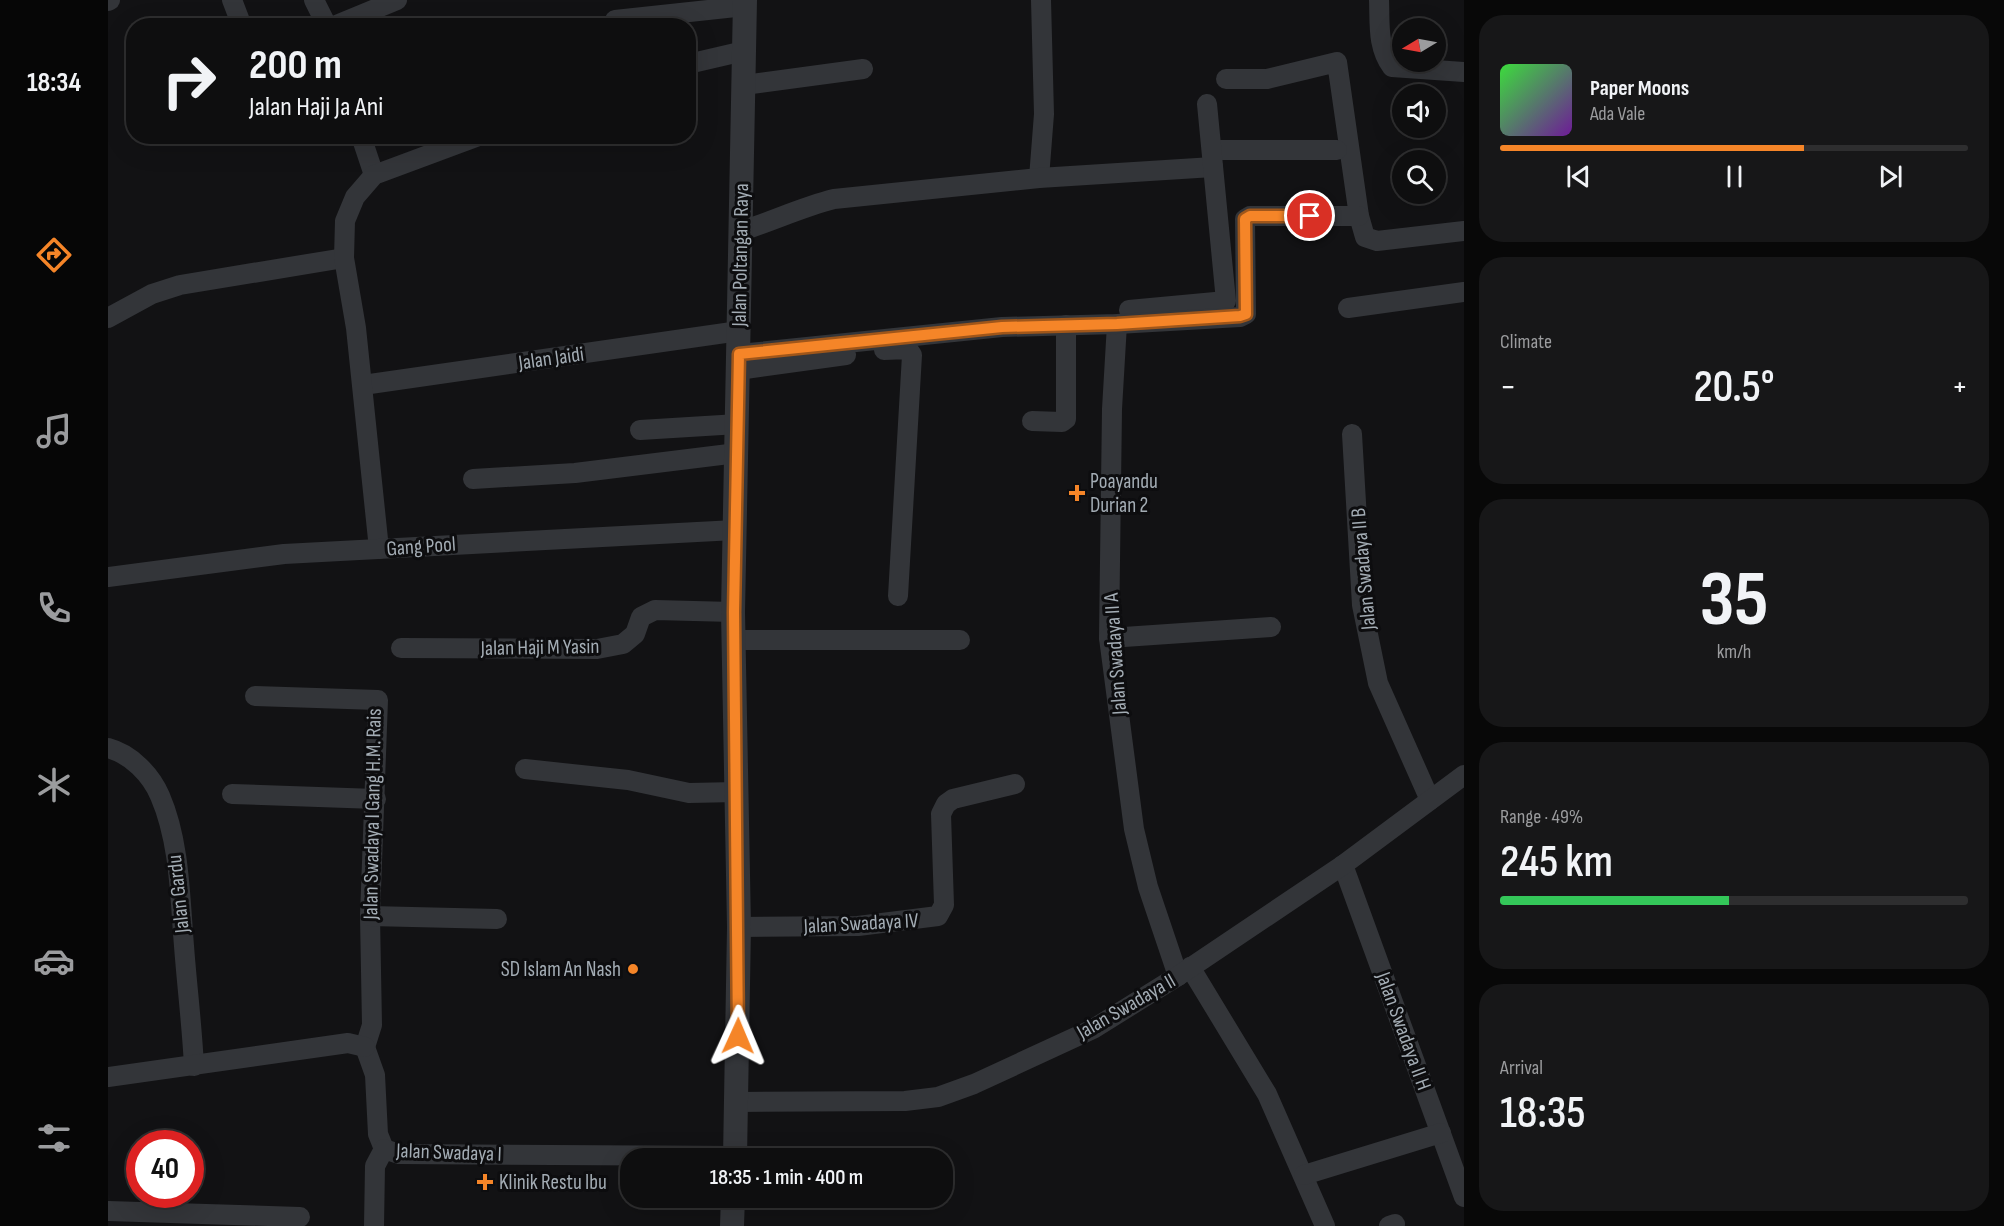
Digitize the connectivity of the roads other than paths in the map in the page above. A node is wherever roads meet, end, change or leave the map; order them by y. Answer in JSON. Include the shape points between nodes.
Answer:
{"nodes":[{"id":1,"x":231,"y":0,"type":"edge"},
{"id":2,"x":314,"y":0,"type":"edge"},
{"id":3,"x":397,"y":0,"type":"edge"},
{"id":4,"x":1041,"y":0,"type":"edge"},
{"id":5,"x":1379,"y":0,"type":"edge"},
{"id":6,"x":745,"y":3,"type":"edge"},
{"id":7,"x":239,"y":18,"type":"edge"},
{"id":8,"x":323,"y":18,"type":"edge"},
{"id":9,"x":353,"y":18,"type":"edge"},
{"id":10,"x":630,"y":18,"type":"edge"},
{"id":11,"x":744,"y":51,"type":"junction"},
{"id":12,"x":696,"y":62,"type":"edge"},
{"id":13,"x":863,"y":69,"type":"dead end"},
{"id":14,"x":1464,"y":72,"type":"edge"},
{"id":15,"x":1226,"y":80,"type":"dead end"},
{"id":16,"x":744,"y":85,"type":"junction"},
{"id":17,"x":1207,"y":104,"type":"dead end"},
{"id":18,"x":364,"y":144,"type":"edge"},
{"id":19,"x":457,"y":144,"type":"edge"},
{"id":20,"x":1337,"y":150,"type":"dead end"},
{"id":21,"x":1212,"y":159,"type":"junction"},
{"id":22,"x":374,"y":175,"type":"junction"},
{"id":23,"x":1039,"y":178,"type":"junction"},
{"id":24,"x":1359,"y":216,"type":"junction"},
{"id":25,"x":741,"y":231,"type":"junction"},
{"id":26,"x":1464,"y":231,"type":"edge"},
{"id":27,"x":344,"y":258,"type":"junction"},
{"id":28,"x":1464,"y":292,"type":"edge"},
{"id":29,"x":1348,"y":308,"type":"dead end"},
{"id":30,"x":1123,"y":317,"type":"junction"},
{"id":31,"x":108,"y":318,"type":"edge"},
{"id":32,"x":1066,"y":325,"type":"junction"},
{"id":33,"x":739,"y":352,"type":"junction"},
{"id":34,"x":363,"y":385,"type":"junction"},
{"id":35,"x":1032,"y":420,"type":"dead end"},
{"id":36,"x":738,"y":424,"type":"junction"},
{"id":37,"x":640,"y":430,"type":"dead end"},
{"id":38,"x":1352,"y":434,"type":"dead end"},
{"id":39,"x":737,"y":453,"type":"junction"},
{"id":40,"x":473,"y":479,"type":"dead end"},
{"id":41,"x":735,"y":530,"type":"junction"},
{"id":42,"x":379,"y":549,"type":"junction"},
{"id":43,"x":108,"y":577,"type":"edge"},
{"id":44,"x":898,"y":596,"type":"dead end"},
{"id":45,"x":734,"y":612,"type":"junction"},
{"id":46,"x":1271,"y":627,"type":"dead end"},
{"id":47,"x":1109,"y":638,"type":"junction"},
{"id":48,"x":734,"y":640,"type":"junction"},
{"id":49,"x":960,"y":640,"type":"dead end"},
{"id":50,"x":401,"y":648,"type":"dead end"},
{"id":51,"x":255,"y":696,"type":"dead end"},
{"id":52,"x":108,"y":748,"type":"edge"},
{"id":53,"x":525,"y":769,"type":"dead end"},
{"id":54,"x":1464,"y":775,"type":"edge"},
{"id":55,"x":1015,"y":784,"type":"dead end"},
{"id":56,"x":737,"y":792,"type":"junction"},
{"id":57,"x":232,"y":794,"type":"dead end"},
{"id":58,"x":376,"y":799,"type":"junction"},
{"id":59,"x":1430,"y":800,"type":"junction"},
{"id":60,"x":1344,"y":865,"type":"junction"},
{"id":61,"x":370,"y":916,"type":"junction"},
{"id":62,"x":497,"y":919,"type":"dead end"},
{"id":63,"x":739,"y":927,"type":"junction"},
{"id":64,"x":1184,"y":972,"type":"junction"},
{"id":65,"x":365,"y":1047,"type":"junction"},
{"id":66,"x":194,"y":1066,"type":"junction"},
{"id":67,"x":108,"y":1077,"type":"edge"},
{"id":68,"x":738,"y":1102,"type":"junction"},
{"id":69,"x":1441,"y":1133,"type":"junction"},
{"id":70,"x":735,"y":1148,"type":"edge"},
{"id":71,"x":384,"y":1149,"type":"junction"},
{"id":72,"x":620,"y":1156,"type":"edge"},
{"id":73,"x":1304,"y":1175,"type":"junction"},
{"id":74,"x":1464,"y":1197,"type":"edge"},
{"id":75,"x":733,"y":1208,"type":"edge"},
{"id":76,"x":108,"y":1211,"type":"edge"},
{"id":77,"x":300,"y":1217,"type":"dead end"},
{"id":78,"x":128,"y":1219,"type":"edge"},
{"id":79,"x":374,"y":1226,"type":"edge"},
{"id":80,"x":732,"y":1226,"type":"edge"},
{"id":81,"x":1325,"y":1226,"type":"edge"}],
"edges":[{"from":1,"to":7,"type":"street"},
{"from":2,"to":8,"type":"street"},
{"from":3,"to":9,"type":"street"},
{"from":4,"to":23,"type":"street","via":[[1044,114]]},
{"from":5,"to":14,"type":"street","via":[[1380,38],[1392,67]]},
{"from":6,"to":10,"type":"street"},
{"from":6,"to":11,"type":"street","name":"Jalan Poltangan Raya"},
{"from":11,"to":12,"type":"street"},
{"from":11,"to":16,"type":"street","name":"Jalan Poltangan Raya"},
{"from":13,"to":16,"type":"street"},
{"from":15,"to":24,"type":"street","via":[[1267,79],[1337,62]]},
{"from":16,"to":25,"type":"street","name":"Jalan Poltangan Raya"},
{"from":17,"to":21,"type":"street"},
{"from":18,"to":22,"type":"street"},
{"from":19,"to":22,"type":"street"},
{"from":20,"to":21,"type":"street"},
{"from":21,"to":23,"type":"street"},
{"from":21,"to":30,"type":"street","via":[[1226,301]]},
{"from":22,"to":27,"type":"street","via":[[348,210]]},
{"from":23,"to":25,"type":"street","via":[[834,199]]},
{"from":24,"to":26,"type":"street","via":[[1370,241]]},
{"from":24,"to":30,"type":"street","via":[[1247,217],[1246,314]]},
{"from":25,"to":33,"type":"street","name":"Jalan Poltangan Raya"},
{"from":27,"to":31,"type":"street","via":[[180,285],[152,294]]},
{"from":27,"to":34,"type":"street"},
{"from":28,"to":29,"type":"street"},
{"from":30,"to":32,"type":"street"},
{"from":30,"to":47,"type":"street","name":"Jalan Swadaya II A","via":[[1112,409]]},
{"from":32,"to":33,"type":"street","via":[[1002,327]]},
{"from":32,"to":35,"type":"street","via":[[1066,419]]},
{"from":33,"to":34,"type":"street","name":"Jalan Jaidi"},
{"from":33,"to":36,"type":"street","name":"Jalan Poltangan Raya"},
{"from":33,"to":44,"type":"street","via":[[901,348],[912,355]]},
{"from":34,"to":42,"type":"street"},
{"from":36,"to":37,"type":"street"},
{"from":36,"to":39,"type":"street","name":"Jalan Poltangan Raya"},
{"from":38,"to":59,"type":"street","name":"Jalan Swadaya II B","via":[[1362,605],[1378,683]]},
{"from":39,"to":40,"type":"street","via":[[575,473]]},
{"from":39,"to":41,"type":"street","name":"Jalan Poltangan Raya"},
{"from":41,"to":42,"type":"street","name":"Gang Pool"},
{"from":41,"to":45,"type":"street","name":"Jalan Poltangan Raya"},
{"from":42,"to":43,"type":"street","name":"Gang Pool","via":[[227,560]]},
{"from":45,"to":48,"type":"street","name":"Jalan Poltangan Raya"},
{"from":45,"to":50,"type":"street","name":"Jalan Haji M Yasin","via":[[655,610],[641,617],[635,634],[623,644],[597,649]]},
{"from":46,"to":47,"type":"street"},
{"from":47,"to":64,"type":"street","name":"Jalan Swadaya II A","via":[[1134,829],[1148,887]]},
{"from":48,"to":49,"type":"street"},
{"from":48,"to":56,"type":"street","name":"Jalan Poltangan Raya"},
{"from":51,"to":58,"type":"street","name":"Jalan Swadaya I Gang H.M. Rais","via":[[378,700]]},
{"from":52,"to":66,"type":"street","name":"Jalan Gardu","via":[[128,757],[145,772],[160,795],[169,824],[181,910]]},
{"from":53,"to":56,"type":"street","via":[[628,780],[689,793]]},
{"from":54,"to":59,"type":"street","name":"Jalan Swadaya II"},
{"from":55,"to":63,"type":"street","name":"Jalan Swadaya IV","via":[[946,804],[941,821],[944,905],[934,918],[858,926]]},
{"from":56,"to":63,"type":"street","name":"Jalan Poltangan Raya"},
{"from":57,"to":58,"type":"street"},
{"from":58,"to":61,"type":"street","name":"Jalan Swadaya I Gang H.M. Rais"},
{"from":59,"to":60,"type":"street","name":"Jalan Swadaya II"},
{"from":60,"to":64,"type":"street","name":"Jalan Swadaya II"},
{"from":60,"to":69,"type":"street","name":"Jalan Swadaya II H"},
{"from":61,"to":62,"type":"street"},
{"from":61,"to":65,"type":"street","name":"Jalan Swadaya I Gang H.M. Rais","via":[[372,1024]]},
{"from":63,"to":68,"type":"street","name":"Jalan Poltangan Raya"},
{"from":64,"to":68,"type":"street","name":"Jalan Swadaya II","via":[[1093,1029],[938,1097],[905,1101]]},
{"from":64,"to":73,"type":"street","name":"Jalan Swadaya II A","via":[[1267,1094]]},
{"from":65,"to":66,"type":"street","via":[[348,1043]]},
{"from":65,"to":71,"type":"street","name":"Jalan Swadaya I","via":[[375,1075],[378,1134]]},
{"from":66,"to":67,"type":"street"},
{"from":68,"to":70,"type":"street","name":"Jalan Poltangan Raya"},
{"from":69,"to":73,"type":"street"},
{"from":69,"to":74,"type":"street","name":"Jalan Swadaya II H"},
{"from":71,"to":72,"type":"street","name":"Jalan Swadaya I","via":[[399,1154]]},
{"from":71,"to":79,"type":"street","via":[[375,1166]]},
{"from":73,"to":81,"type":"street","name":"Jalan Swadaya II A"},
{"from":75,"to":80,"type":"street"},
{"from":76,"to":78,"type":"street"},
{"from":77,"to":78,"type":"street"}]}
